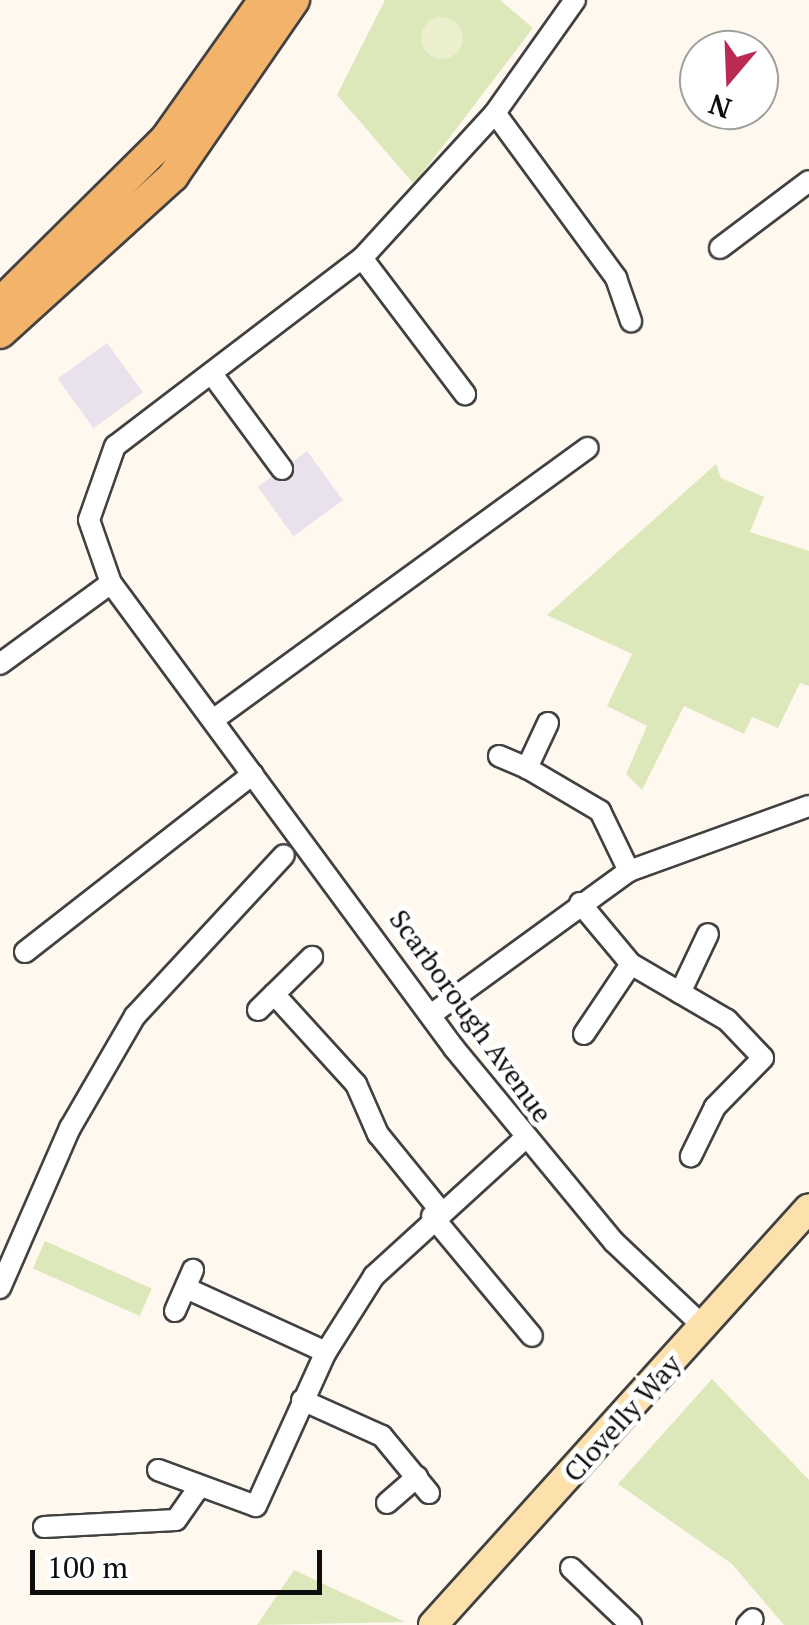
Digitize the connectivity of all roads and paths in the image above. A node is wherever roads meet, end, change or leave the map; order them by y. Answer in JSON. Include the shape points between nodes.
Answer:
{"nodes":[{"id":1,"x":264,"y":0,"type":"edge"},
{"id":2,"x":294,"y":0,"type":"edge"},
{"id":3,"x":575,"y":0,"type":"edge"},
{"id":4,"x":495,"y":113,"type":"junction"},
{"id":5,"x":809,"y":181,"type":"edge"},
{"id":6,"x":720,"y":248,"type":"dead end"},
{"id":7,"x":362,"y":258,"type":"junction"},
{"id":8,"x":0,"y":303,"type":"edge"},
{"id":9,"x":631,"y":321,"type":"dead end"},
{"id":10,"x":0,"y":332,"type":"edge"},
{"id":11,"x":212,"y":374,"type":"junction"},
{"id":12,"x":465,"y":394,"type":"dead end"},
{"id":13,"x":588,"y":448,"type":"dead end"},
{"id":14,"x":282,"y":469,"type":"dead end"},
{"id":15,"x":111,"y":583,"type":"junction"},
{"id":16,"x":0,"y":664,"type":"edge"},
{"id":17,"x":214,"y":720,"type":"junction"},
{"id":18,"x":548,"y":723,"type":"dead end"},
{"id":19,"x":499,"y":756,"type":"dead end"},
{"id":20,"x":527,"y":768,"type":"junction"},
{"id":21,"x":253,"y":774,"type":"junction"},
{"id":22,"x":809,"y":806,"type":"edge"},
{"id":23,"x":284,"y":855,"type":"dead end"},
{"id":24,"x":628,"y":871,"type":"junction"},
{"id":25,"x":580,"y":902,"type":"junction"},
{"id":26,"x":708,"y":934,"type":"dead end"},
{"id":27,"x":25,"y":952,"type":"dead end"},
{"id":28,"x":312,"y":957,"type":"dead end"},
{"id":29,"x":631,"y":964,"type":"junction"},
{"id":30,"x":680,"y":993,"type":"junction"},
{"id":31,"x":274,"y":994,"type":"junction"},
{"id":32,"x":258,"y":1010,"type":"dead end"},
{"id":33,"x":432,"y":1014,"type":"junction"},
{"id":34,"x":584,"y":1034,"type":"dead end"},
{"id":35,"x":524,"y":1138,"type":"junction"},
{"id":36,"x":691,"y":1156,"type":"dead end"},
{"id":37,"x":809,"y":1208,"type":"edge"},
{"id":38,"x":436,"y":1213,"type":"junction"},
{"id":39,"x":0,"y":1288,"type":"edge"},
{"id":40,"x":175,"y":1311,"type":"dead end"},
{"id":41,"x":704,"y":1326,"type":"junction"},
{"id":42,"x":532,"y":1336,"type":"dead end"},
{"id":43,"x":326,"y":1352,"type":"junction"},
{"id":44,"x":302,"y":1400,"type":"junction"},
{"id":45,"x":158,"y":1470,"type":"dead end"},
{"id":46,"x":200,"y":1487,"type":"junction"},
{"id":47,"x":387,"y":1504,"type":"dead end"},
{"id":48,"x":44,"y":1526,"type":"dead end"},
{"id":49,"x":571,"y":1568,"type":"dead end"},
{"id":50,"x":433,"y":1625,"type":"edge"},
{"id":51,"x":631,"y":1625,"type":"edge"}],
"edges":[{"from":1,"to":8,"type":"main road","via":[[165,140]]},
{"from":2,"to":10,"type":"main road","via":[[173,176]]},
{"from":3,"to":4,"type":"street","name":"Scarborough Avenue"},
{"from":4,"to":7,"type":"street","name":"Scarborough Avenue"},
{"from":4,"to":9,"type":"street","via":[[616,278]]},
{"from":5,"to":6,"type":"street"},
{"from":7,"to":11,"type":"street","name":"Scarborough Avenue"},
{"from":7,"to":12,"type":"street"},
{"from":11,"to":14,"type":"street"},
{"from":11,"to":15,"type":"street","name":"Scarborough Avenue","via":[[104,463],[89,520]]},
{"from":13,"to":17,"type":"street"},
{"from":15,"to":16,"type":"street"},
{"from":15,"to":17,"type":"street","name":"Scarborough Avenue"},
{"from":17,"to":21,"type":"street","name":"Scarborough Avenue"},
{"from":18,"to":20,"type":"street"},
{"from":19,"to":20,"type":"street"},
{"from":20,"to":24,"type":"street","via":[[585,796]]},
{"from":21,"to":27,"type":"street"},
{"from":21,"to":33,"type":"street","name":"Scarborough Avenue"},
{"from":22,"to":24,"type":"street"},
{"from":23,"to":39,"type":"street","via":[[134,1016],[76,1117]]},
{"from":24,"to":25,"type":"street"},
{"from":25,"to":29,"type":"street"},
{"from":25,"to":33,"type":"street"},
{"from":26,"to":30,"type":"street"},
{"from":28,"to":31,"type":"street"},
{"from":29,"to":30,"type":"street"},
{"from":29,"to":34,"type":"street"},
{"from":30,"to":36,"type":"street","via":[[727,1020],[764,1058],[715,1107]]},
{"from":31,"to":32,"type":"street"},
{"from":31,"to":38,"type":"street","via":[[356,1084],[378,1134]]},
{"from":33,"to":35,"type":"street","name":"Scarborough Avenue"},
{"from":35,"to":38,"type":"street"},
{"from":35,"to":41,"type":"street","name":"Scarborough Avenue","via":[[637,1265]]},
{"from":37,"to":41,"type":"street","name":"Clovelly Way"},
{"from":38,"to":42,"type":"street"},
{"from":38,"to":43,"type":"street","via":[[374,1276]]},
{"from":40,"to":43,"type":"street","via":[[189,1279]]},
{"from":41,"to":50,"type":"street","name":"Clovelly Way"},
{"from":43,"to":44,"type":"street"},
{"from":44,"to":46,"type":"street","via":[[256,1506]]},
{"from":44,"to":47,"type":"street","via":[[382,1436],[423,1485]]},
{"from":45,"to":46,"type":"street"},
{"from":46,"to":48,"type":"street","via":[[176,1520]]},
{"from":49,"to":51,"type":"street"}]}
